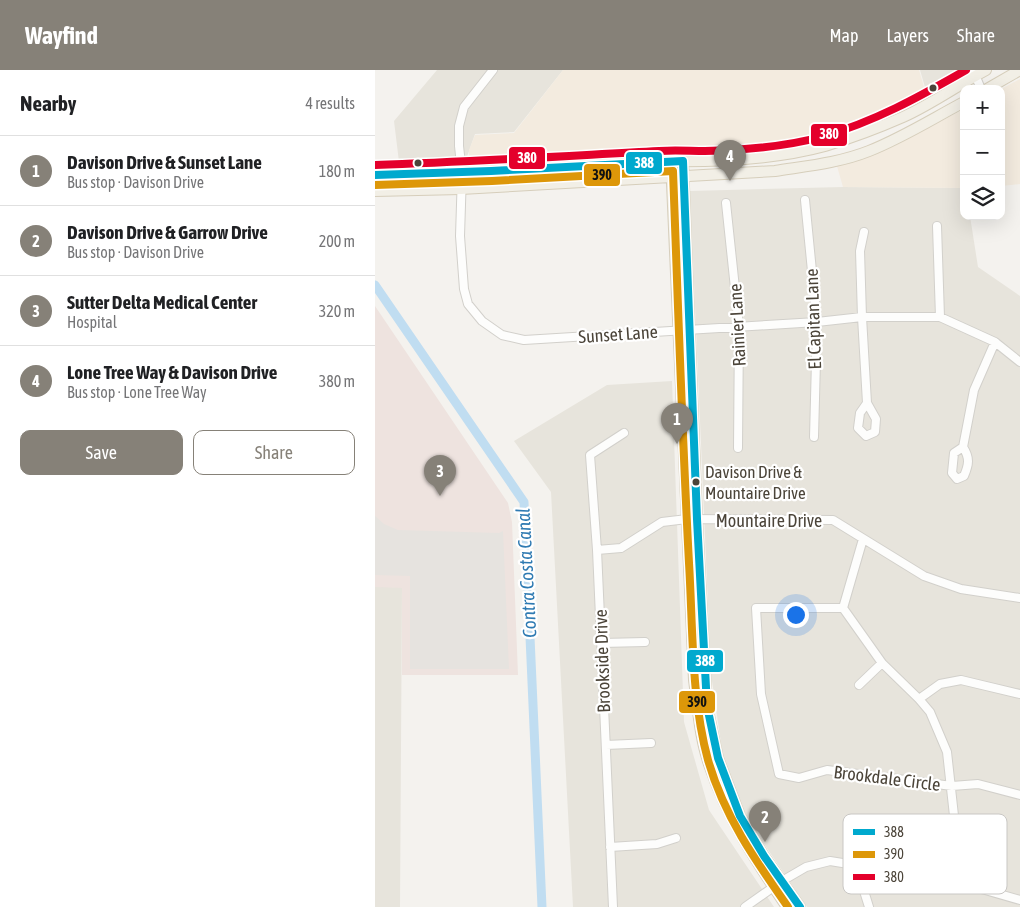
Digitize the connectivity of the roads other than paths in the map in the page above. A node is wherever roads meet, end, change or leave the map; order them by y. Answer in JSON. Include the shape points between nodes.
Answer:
{"nodes":[{"id":1,"x":493,"y":70,"type":"edge"},
{"id":2,"x":986,"y":70,"type":"edge"},
{"id":3,"x":1020,"y":70,"type":"edge"},
{"id":4,"x":974,"y":73,"type":"edge"},
{"id":5,"x":979,"y":85,"type":"edge"},
{"id":6,"x":994,"y":85,"type":"edge"},
{"id":7,"x":960,"y":104,"type":"edge"},
{"id":8,"x":671,"y":161,"type":"junction"},
{"id":9,"x":683,"y":161,"type":"junction"},
{"id":10,"x":565,"y":167,"type":"junction"},
{"id":11,"x":462,"y":172,"type":"junction"},
{"id":12,"x":375,"y":176,"type":"edge"},
{"id":13,"x":671,"y":176,"type":"junction"},
{"id":14,"x":683,"y":176,"type":"junction"},
{"id":15,"x":536,"y":185,"type":"junction"},
{"id":16,"x":461,"y":189,"type":"junction"},
{"id":17,"x":375,"y":191,"type":"edge"},
{"id":18,"x":805,"y":200,"type":"dead end"},
{"id":19,"x":726,"y":203,"type":"dead end"},
{"id":20,"x":937,"y":226,"type":"dead end"},
{"id":21,"x":864,"y":232,"type":"dead end"},
{"id":22,"x":862,"y":317,"type":"junction"},
{"id":23,"x":940,"y":317,"type":"junction"},
{"id":24,"x":817,"y":322,"type":"junction"},
{"id":25,"x":739,"y":326,"type":"junction"},
{"id":26,"x":684,"y":330,"type":"junction"},
{"id":27,"x":995,"y":342,"type":"junction"},
{"id":28,"x":1020,"y":362,"type":"edge"},
{"id":29,"x":867,"y":403,"type":"dead end"},
{"id":30,"x":624,"y":433,"type":"dead end"},
{"id":31,"x":814,"y":437,"type":"dead end"},
{"id":32,"x":963,"y":446,"type":"dead end"},
{"id":33,"x":739,"y":448,"type":"dead end"},
{"id":34,"x":692,"y":519,"type":"junction"},
{"id":35,"x":863,"y":540,"type":"junction"},
{"id":36,"x":597,"y":550,"type":"junction"},
{"id":37,"x":1020,"y":598,"type":"edge"},
{"id":38,"x":843,"y":608,"type":"junction"},
{"id":39,"x":645,"y":642,"type":"dead end"},
{"id":40,"x":601,"y":643,"type":"junction"},
{"id":41,"x":882,"y":663,"type":"junction"},
{"id":42,"x":859,"y":685,"type":"dead end"},
{"id":43,"x":1020,"y":694,"type":"edge"},
{"id":44,"x":919,"y":698,"type":"junction"},
{"id":45,"x":651,"y":743,"type":"dead end"},
{"id":46,"x":605,"y":745,"type":"junction"},
{"id":47,"x":952,"y":786,"type":"junction"},
{"id":48,"x":1020,"y":795,"type":"edge"},
{"id":49,"x":954,"y":814,"type":"edge"},
{"id":50,"x":676,"y":838,"type":"dead end"},
{"id":51,"x":610,"y":847,"type":"junction"},
{"id":52,"x":843,"y":863,"type":"edge"},
{"id":53,"x":782,"y":881,"type":"junction"},
{"id":54,"x":773,"y":888,"type":"junction"},
{"id":55,"x":865,"y":894,"type":"edge"},
{"id":56,"x":993,"y":894,"type":"edge"},
{"id":57,"x":1017,"y":902,"type":"edge"},
{"id":58,"x":613,"y":907,"type":"edge"},
{"id":59,"x":745,"y":907,"type":"edge"},
{"id":60,"x":787,"y":907,"type":"edge"},
{"id":61,"x":800,"y":907,"type":"edge"},
{"id":62,"x":869,"y":907,"type":"edge"}],
"edges":[{"from":1,"to":11,"type":"street","name":"Sunset Lane","via":[[464,107],[459,126]]},
{"from":2,"to":4,"type":"main road"},
{"from":3,"to":6,"type":"main road"},
{"from":4,"to":5,"type":"street"},
{"from":4,"to":9,"type":"main road","via":[[905,116],[825,146],[758,158]]},
{"from":7,"to":14,"type":"main road","via":[[910,133],[867,152],[824,164],[775,171]]},
{"from":8,"to":9,"type":"main road"},
{"from":8,"to":10,"type":"main road"},
{"from":8,"to":13,"type":"main road"},
{"from":9,"to":14,"type":"main road"},
{"from":10,"to":11,"type":"main road"},
{"from":10,"to":15,"type":"main road","via":[[561,175],[538,180]]},
{"from":11,"to":12,"type":"main road"},
{"from":11,"to":16,"type":"street","name":"Sunset Lane"},
{"from":13,"to":14,"type":"main road"},
{"from":13,"to":15,"type":"main road"},
{"from":13,"to":26,"type":"main road"},
{"from":14,"to":26,"type":"main road"},
{"from":15,"to":16,"type":"main road"},
{"from":16,"to":17,"type":"main road"},
{"from":16,"to":26,"type":"street","name":"Sunset Lane","via":[[460,236],[468,304],[482,321],[502,335],[524,340]]},
{"from":18,"to":24,"type":"street","name":"El Capitan Lane"},
{"from":19,"to":25,"type":"street","name":"Rainier Lane"},
{"from":20,"to":23,"type":"street"},
{"from":21,"to":22,"type":"street","via":[[860,251]]},
{"from":22,"to":23,"type":"street","name":"Sunset Lane"},
{"from":22,"to":24,"type":"street","name":"Sunset Lane"},
{"from":22,"to":29,"type":"street"},
{"from":23,"to":27,"type":"street","name":"Sunset Lane"},
{"from":24,"to":25,"type":"street","name":"Sunset Lane"},
{"from":24,"to":31,"type":"street","name":"El Capitan Lane"},
{"from":25,"to":26,"type":"street","name":"Sunset Lane"},
{"from":25,"to":33,"type":"street","name":"Rainier Lane"},
{"from":26,"to":34,"type":"main road"},
{"from":27,"to":28,"type":"street","name":"Sunset Lane"},
{"from":27,"to":32,"type":"street","via":[[974,390]]},
{"from":30,"to":36,"type":"street","name":"Brookside Drive","via":[[591,455]]},
{"from":34,"to":35,"type":"street","name":"Mountaire Drive","via":[[833,520]]},
{"from":34,"to":36,"type":"street","name":"Mountaire Drive","via":[[662,522],[621,548]]},
{"from":34,"to":53,"type":"main road","via":[[710,726],[718,758],[740,816]]},
{"from":34,"to":54,"type":"main road","via":[[694,680],[709,766],[729,815]]},
{"from":35,"to":37,"type":"street","name":"Mountaire Drive","via":[[924,576],[961,588]]},
{"from":35,"to":38,"type":"street"},
{"from":36,"to":40,"type":"street","name":"Brookside Drive"},
{"from":38,"to":41,"type":"street"},
{"from":38,"to":47,"type":"street","name":"Brookdale Circle","via":[[756,608],[761,694],[779,774],[799,778],[827,770]]},
{"from":39,"to":40,"type":"street"},
{"from":40,"to":46,"type":"street","name":"Brookside Drive"},
{"from":41,"to":42,"type":"street"},
{"from":41,"to":44,"type":"street"},
{"from":43,"to":44,"type":"street","via":[[961,680],[940,684]]},
{"from":44,"to":47,"type":"street","via":[[930,712],[947,752]]},
{"from":45,"to":46,"type":"street"},
{"from":46,"to":51,"type":"street","name":"Brookside Drive"},
{"from":47,"to":48,"type":"street","via":[[978,784]]},
{"from":47,"to":49,"type":"street"},
{"from":50,"to":51,"type":"street","via":[[657,844]]},
{"from":51,"to":58,"type":"street","name":"Brookside Drive"},
{"from":52,"to":53,"type":"street","via":[[830,861],[807,867]]},
{"from":53,"to":54,"type":"street"},
{"from":53,"to":61,"type":"main road"},
{"from":54,"to":59,"type":"street"},
{"from":54,"to":60,"type":"main road"},
{"from":55,"to":62,"type":"street"},
{"from":56,"to":57,"type":"street"}]}
